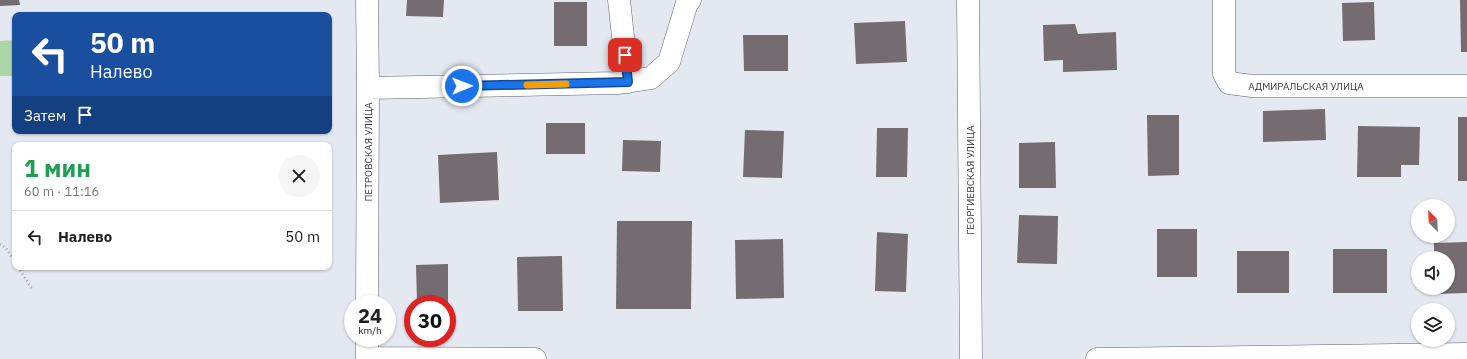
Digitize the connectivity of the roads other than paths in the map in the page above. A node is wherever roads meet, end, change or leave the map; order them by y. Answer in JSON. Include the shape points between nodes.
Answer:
{"nodes":[{"id":1,"x":367,"y":0,"type":"edge"},
{"id":2,"x":619,"y":0,"type":"edge"},
{"id":3,"x":690,"y":0,"type":"edge"},
{"id":4,"x":968,"y":0,"type":"edge"},
{"id":5,"x":1224,"y":0,"type":"edge"},
{"id":6,"x":628,"y":82,"type":"junction"},
{"id":7,"x":1467,"y":86,"type":"edge"},
{"id":8,"x":368,"y":88,"type":"junction"},
{"id":9,"x":367,"y":295,"type":"edge"},
{"id":10,"x":367,"y":352,"type":"edge"},
{"id":11,"x":1467,"y":354,"type":"edge"},
{"id":12,"x":535,"y":359,"type":"edge"},
{"id":13,"x":971,"y":359,"type":"edge"},
{"id":14,"x":1097,"y":359,"type":"edge"}],
"edges":[{"from":1,"to":8,"type":"street","name":"ПЕТРОВСКАЯ УЛИЦА"},
{"from":2,"to":6,"type":"street"},
{"from":3,"to":6,"type":"street","via":[[669,62],[652,78]]},
{"from":4,"to":13,"type":"street","name":"ГЕОРГИЕВСКАЯ УЛИЦА"},
{"from":5,"to":7,"type":"street","name":"АДМИРАЛЬСКАЯ УЛИЦА","via":[[1224,74],[1229,83],[1252,86]]},
{"from":6,"to":8,"type":"street"},
{"from":8,"to":9,"type":"street","name":"ПЕТРОВСКАЯ УЛИЦА"},
{"from":10,"to":12,"type":"street"},
{"from":11,"to":14,"type":"street"}]}
